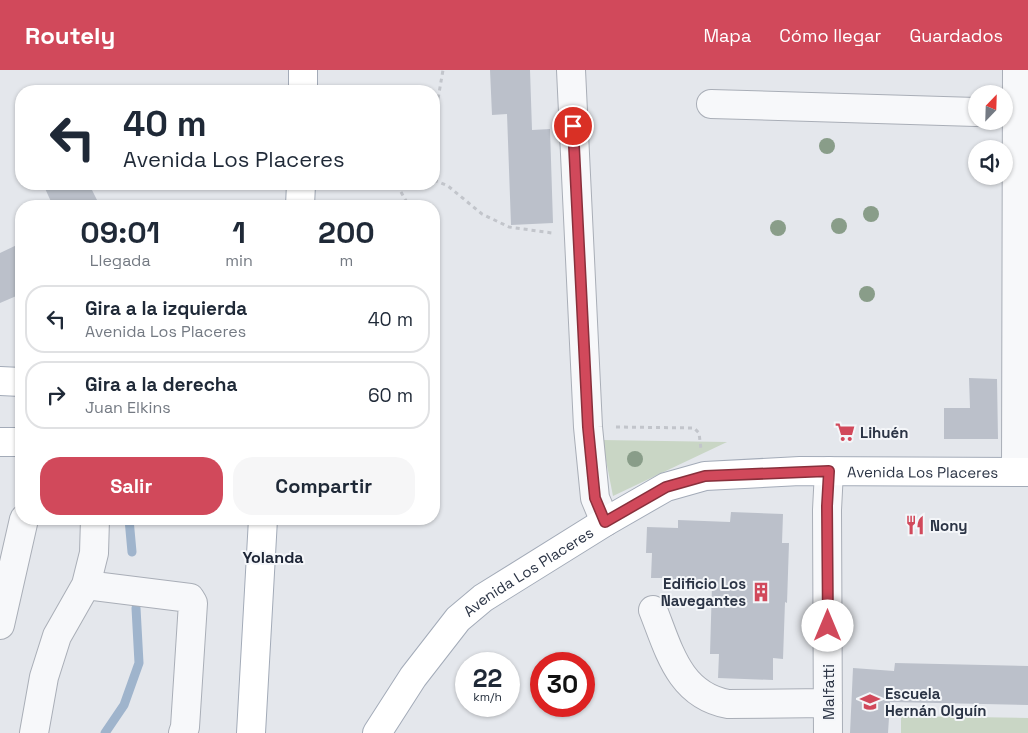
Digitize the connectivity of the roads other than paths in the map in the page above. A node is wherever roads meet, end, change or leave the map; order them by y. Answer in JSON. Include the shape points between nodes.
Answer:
{"nodes":[{"id":1,"x":303,"y":70,"type":"edge"},
{"id":2,"x":571,"y":70,"type":"edge"},
{"id":3,"x":1017,"y":70,"type":"edge"},
{"id":4,"x":302,"y":85,"type":"edge"},
{"id":5,"x":1013,"y":99,"type":"edge"},
{"id":6,"x":712,"y":104,"type":"dead end"},
{"id":7,"x":968,"y":112,"type":"edge"},
{"id":8,"x":1012,"y":130,"type":"edge"},
{"id":9,"x":0,"y":381,"type":"edge"},
{"id":10,"x":15,"y":382,"type":"edge"},
{"id":11,"x":0,"y":442,"type":"edge"},
{"id":12,"x":15,"y":442,"type":"edge"},
{"id":13,"x":829,"y":471,"type":"junction"},
{"id":14,"x":1022,"y":472,"type":"edge"},
{"id":15,"x":605,"y":522,"type":"junction"},
{"id":16,"x":23,"y":525,"type":"edge"},
{"id":17,"x":95,"y":525,"type":"edge"},
{"id":18,"x":263,"y":525,"type":"edge"},
{"id":19,"x":86,"y":585,"type":"junction"},
{"id":20,"x":653,"y":610,"type":"dead end"},
{"id":21,"x":0,"y":626,"type":"edge"},
{"id":22,"x":828,"y":703,"type":"junction"},
{"id":23,"x":34,"y":733,"type":"edge"},
{"id":24,"x":183,"y":733,"type":"edge"},
{"id":25,"x":251,"y":733,"type":"edge"},
{"id":26,"x":377,"y":733,"type":"edge"},
{"id":27,"x":828,"y":733,"type":"edge"}],
"edges":[{"from":1,"to":4,"type":"main road"},
{"from":2,"to":15,"type":"street","via":[[588,427],[595,498]]},
{"from":3,"to":5,"type":"street"},
{"from":6,"to":7,"type":"street"},
{"from":8,"to":14,"type":"street"},
{"from":9,"to":10,"type":"main road"},
{"from":11,"to":12,"type":"main road"},
{"from":13,"to":14,"type":"main road","name":"Avenida Los Placeres"},
{"from":13,"to":15,"type":"main road","name":"Avenida Los Placeres","via":[[705,476],[666,487]]},
{"from":13,"to":22,"type":"street","name":"Malfatti"},
{"from":15,"to":26,"type":"main road","name":"Avenida Los Placeres","via":[[483,598],[458,619],[413,676]]},
{"from":16,"to":21,"type":"street"},
{"from":17,"to":19,"type":"street","via":[[94,553]]},
{"from":18,"to":25,"type":"main road"},
{"from":19,"to":23,"type":"street","via":[[57,636],[44,677]]},
{"from":19,"to":24,"type":"street","via":[[190,598],[193,602]]},
{"from":20,"to":22,"type":"street","via":[[675,664],[694,690],[714,701],[728,704]]},
{"from":22,"to":27,"type":"street","name":"Malfatti"}]}
